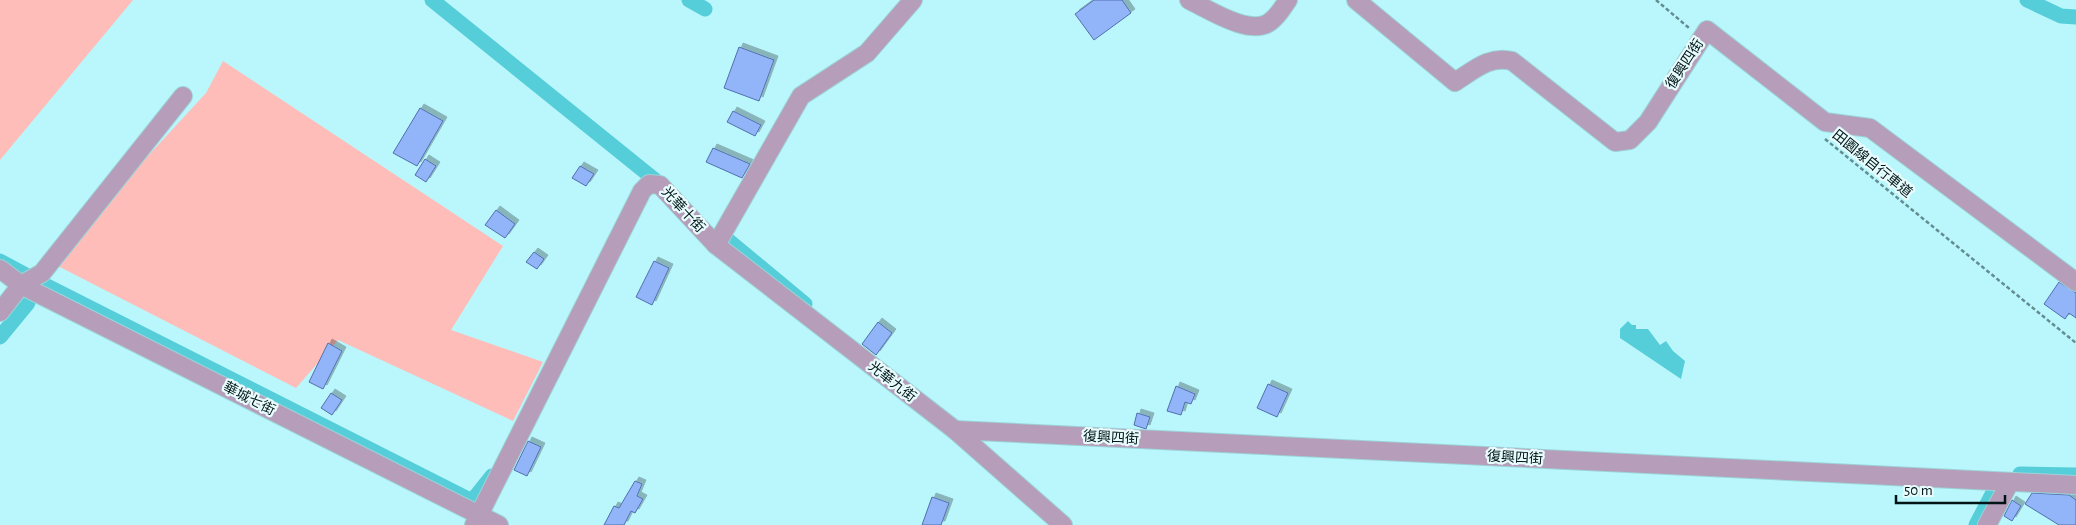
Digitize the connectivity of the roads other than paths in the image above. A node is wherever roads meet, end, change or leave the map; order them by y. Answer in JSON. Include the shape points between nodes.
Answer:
{"nodes":[{"id":1,"x":913,"y":0,"type":"edge"},
{"id":2,"x":1189,"y":0,"type":"edge"},
{"id":3,"x":1288,"y":0,"type":"edge"},
{"id":4,"x":1356,"y":0,"type":"edge"},
{"id":5,"x":184,"y":96,"type":"dead end"},
{"id":6,"x":716,"y":245,"type":"junction"},
{"id":7,"x":0,"y":270,"type":"edge"},
{"id":8,"x":2076,"y":282,"type":"edge"},
{"id":9,"x":21,"y":285,"type":"junction"},
{"id":10,"x":0,"y":312,"type":"edge"},
{"id":11,"x":955,"y":430,"type":"junction"},
{"id":12,"x":2010,"y":482,"type":"junction"},
{"id":13,"x":2076,"y":485,"type":"edge"},
{"id":14,"x":476,"y":520,"type":"edge"},
{"id":15,"x":500,"y":525,"type":"edge"},
{"id":16,"x":1063,"y":525,"type":"edge"},
{"id":17,"x":1987,"y":525,"type":"edge"}],
"edges":[{"from":1,"to":6,"type":"street","name":"光華十街","via":[[867,53],[800,96]]},
{"from":2,"to":3,"type":"street","via":[[1244,26],[1258,27],[1270,22]]},
{"from":4,"to":8,"type":"street","name":"復興四街","via":[[1455,82],[1489,61],[1512,61],[1615,142],[1630,140],[1648,122],[1707,30],[1825,122],[1870,128]]},
{"from":5,"to":9,"type":"street","via":[[42,273]]},
{"from":6,"to":11,"type":"street","name":"光華九街"},
{"from":6,"to":14,"type":"street","name":"光華十街","via":[[660,185],[649,184],[642,191]]},
{"from":7,"to":9,"type":"street","name":"華城七街"},
{"from":9,"to":10,"type":"street"},
{"from":9,"to":14,"type":"street","name":"華城七街"},
{"from":11,"to":12,"type":"street","name":"復興四街"},
{"from":11,"to":16,"type":"street","name":"光華九街"},
{"from":12,"to":13,"type":"street","name":"復興四街"},
{"from":12,"to":17,"type":"street"},
{"from":14,"to":15,"type":"street","name":"華城七街"}]}
